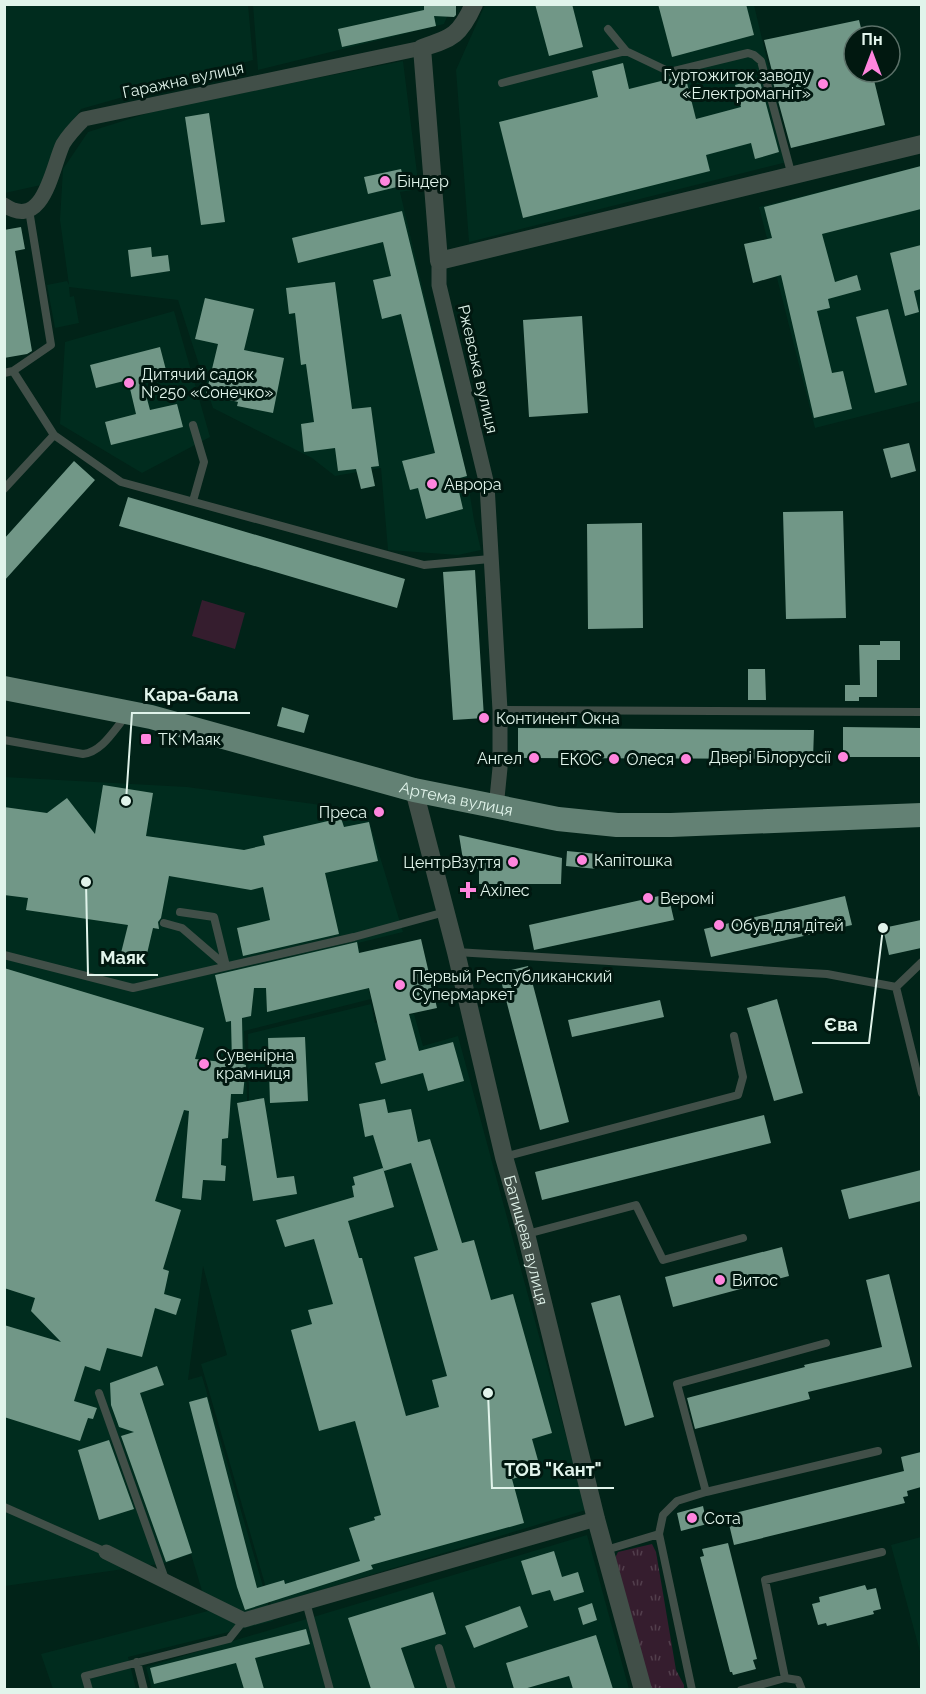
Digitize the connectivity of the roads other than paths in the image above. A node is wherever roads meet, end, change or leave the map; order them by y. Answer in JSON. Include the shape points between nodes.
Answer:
{"nodes":[{"id":1,"x":474,"y":4,"type":"edge"},
{"id":2,"x":608,"y":29,"type":"dead end"},
{"id":3,"x":422,"y":48,"type":"junction"},
{"id":4,"x":626,"y":51,"type":"junction"},
{"id":5,"x":502,"y":83,"type":"dead end"},
{"id":6,"x":921,"y":144,"type":"edge"},
{"id":7,"x":792,"y":176,"type":"junction"},
{"id":8,"x":13,"y":210,"type":"edge"},
{"id":9,"x":440,"y":261,"type":"junction"},
{"id":10,"x":9,"y":372,"type":"edge"},
{"id":11,"x":193,"y":424,"type":"dead end"},
{"id":12,"x":54,"y":435,"type":"junction"},
{"id":13,"x":4,"y":489,"type":"edge"},
{"id":14,"x":193,"y":501,"type":"junction"},
{"id":15,"x":490,"y":560,"type":"junction"},
{"id":16,"x":4,"y":688,"type":"edge"},
{"id":17,"x":500,"y":710,"type":"junction"},
{"id":18,"x":129,"y":712,"type":"junction"},
{"id":19,"x":921,"y":712,"type":"edge"},
{"id":20,"x":4,"y":740,"type":"edge"},
{"id":21,"x":414,"y":790,"type":"junction"},
{"id":22,"x":496,"y":808,"type":"junction"},
{"id":23,"x":921,"y":815,"type":"edge"},
{"id":24,"x":180,"y":912,"type":"dead end"},
{"id":25,"x":445,"y":912,"type":"junction"},
{"id":26,"x":164,"y":922,"type":"dead end"},
{"id":27,"x":456,"y":952,"type":"junction"},
{"id":28,"x":4,"y":955,"type":"edge"},
{"id":29,"x":921,"y":962,"type":"edge"},
{"id":30,"x":226,"y":966,"type":"junction"},
{"id":31,"x":897,"y":987,"type":"junction"},
{"id":32,"x":734,"y":1036,"type":"dead end"},
{"id":33,"x":921,"y":1093,"type":"edge"},
{"id":34,"x":504,"y":1157,"type":"junction"},
{"id":35,"x":526,"y":1234,"type":"junction"},
{"id":36,"x":743,"y":1238,"type":"dead end"},
{"id":37,"x":826,"y":1343,"type":"dead end"},
{"id":38,"x":99,"y":1393,"type":"dead end"},
{"id":39,"x":879,"y":1451,"type":"dead end"},
{"id":40,"x":706,"y":1492,"type":"junction"},
{"id":41,"x":4,"y":1507,"type":"edge"},
{"id":42,"x":596,"y":1519,"type":"junction"},
{"id":43,"x":659,"y":1534,"type":"junction"},
{"id":44,"x":605,"y":1550,"type":"junction"},
{"id":45,"x":106,"y":1552,"type":"joint"},
{"id":46,"x":882,"y":1552,"type":"dead end"},
{"id":47,"x":166,"y":1580,"type":"junction"},
{"id":48,"x":306,"y":1602,"type":"junction"},
{"id":49,"x":244,"y":1620,"type":"junction"},
{"id":50,"x":439,"y":1648,"type":"dead end"},
{"id":51,"x":137,"y":1662,"type":"junction"},
{"id":52,"x":786,"y":1678,"type":"junction"},
{"id":53,"x":89,"y":1689,"type":"edge"},
{"id":54,"x":144,"y":1689,"type":"edge"},
{"id":55,"x":330,"y":1689,"type":"edge"},
{"id":56,"x":452,"y":1689,"type":"edge"},
{"id":57,"x":643,"y":1689,"type":"edge"},
{"id":58,"x":692,"y":1689,"type":"edge"},
{"id":59,"x":741,"y":1689,"type":"edge"},
{"id":60,"x":802,"y":1689,"type":"edge"}],
"edges":[{"from":1,"to":3,"type":"street","via":[[465,23],[449,39]]},
{"from":2,"to":4,"type":"lane"},
{"from":3,"to":8,"type":"street","name":"Гаражна вулиця","via":[[84,119],[63,144],[43,198]]},
{"from":3,"to":9,"type":"street"},
{"from":4,"to":5,"type":"lane"},
{"from":4,"to":7,"type":"lane","via":[[670,72],[748,53],[758,57]]},
{"from":6,"to":7,"type":"street"},
{"from":7,"to":9,"type":"street"},
{"from":8,"to":10,"type":"lane","via":[[51,345]]},
{"from":9,"to":15,"type":"street","name":"Ржевська вулиця","via":[[439,285],[487,485]]},
{"from":10,"to":12,"type":"lane"},
{"from":11,"to":14,"type":"lane","via":[[204,462]]},
{"from":12,"to":13,"type":"lane"},
{"from":12,"to":14,"type":"lane","via":[[122,482]]},
{"from":14,"to":15,"type":"lane","via":[[424,565]]},
{"from":15,"to":17,"type":"street","name":"Ржевська вулиця"},
{"from":16,"to":18,"type":"main road","name":"Артема вулиця"},
{"from":17,"to":19,"type":"lane"},
{"from":17,"to":22,"type":"street","name":"Ржевська вулиця"},
{"from":18,"to":20,"type":"lane","via":[[92,753]]},
{"from":18,"to":21,"type":"main road","name":"Артема вулиця"},
{"from":21,"to":22,"type":"main road","name":"Артема вулиця"},
{"from":21,"to":25,"type":"street","name":"Батищева вулиця"},
{"from":22,"to":23,"type":"main road","name":"Артема вулиця","via":[[617,825]]},
{"from":24,"to":30,"type":"lane","via":[[214,918]]},
{"from":25,"to":27,"type":"street","name":"Батищева вулиця"},
{"from":25,"to":30,"type":"lane"},
{"from":26,"to":30,"type":"lane","via":[[182,928]]},
{"from":27,"to":31,"type":"lane","via":[[827,974]]},
{"from":27,"to":34,"type":"street","name":"Батищева вулиця"},
{"from":28,"to":30,"type":"lane","via":[[133,988]]},
{"from":29,"to":31,"type":"lane"},
{"from":31,"to":33,"type":"lane"},
{"from":32,"to":34,"type":"lane","via":[[743,1077],[738,1095]]},
{"from":34,"to":35,"type":"street","name":"Батищева вулиця"},
{"from":35,"to":36,"type":"lane","via":[[636,1205],[663,1260]]},
{"from":35,"to":42,"type":"street","name":"Батищева вулиця"},
{"from":37,"to":40,"type":"lane","via":[[676,1384]]},
{"from":38,"to":47,"type":"lane"},
{"from":39,"to":40,"type":"lane"},
{"from":40,"to":43,"type":"lane","via":[[676,1501],[663,1515]]},
{"from":41,"to":45,"type":"lane"},
{"from":42,"to":44,"type":"street","name":"Батищева вулиця"},
{"from":42,"to":48,"type":"street"},
{"from":43,"to":44,"type":"lane"},
{"from":43,"to":58,"type":"lane"},
{"from":44,"to":57,"type":"street","name":"Батищева вулиця"},
{"from":45,"to":47,"type":"street"},
{"from":46,"to":52,"type":"lane","via":[[765,1580]]},
{"from":47,"to":49,"type":"street"},
{"from":48,"to":49,"type":"street"},
{"from":48,"to":55,"type":"lane"},
{"from":49,"to":51,"type":"lane","via":[[229,1639]]},
{"from":50,"to":56,"type":"lane"},
{"from":51,"to":53,"type":"lane","via":[[85,1676]]},
{"from":51,"to":54,"type":"lane"},
{"from":52,"to":59,"type":"lane"},
{"from":52,"to":60,"type":"lane","via":[[798,1680]]}]}
